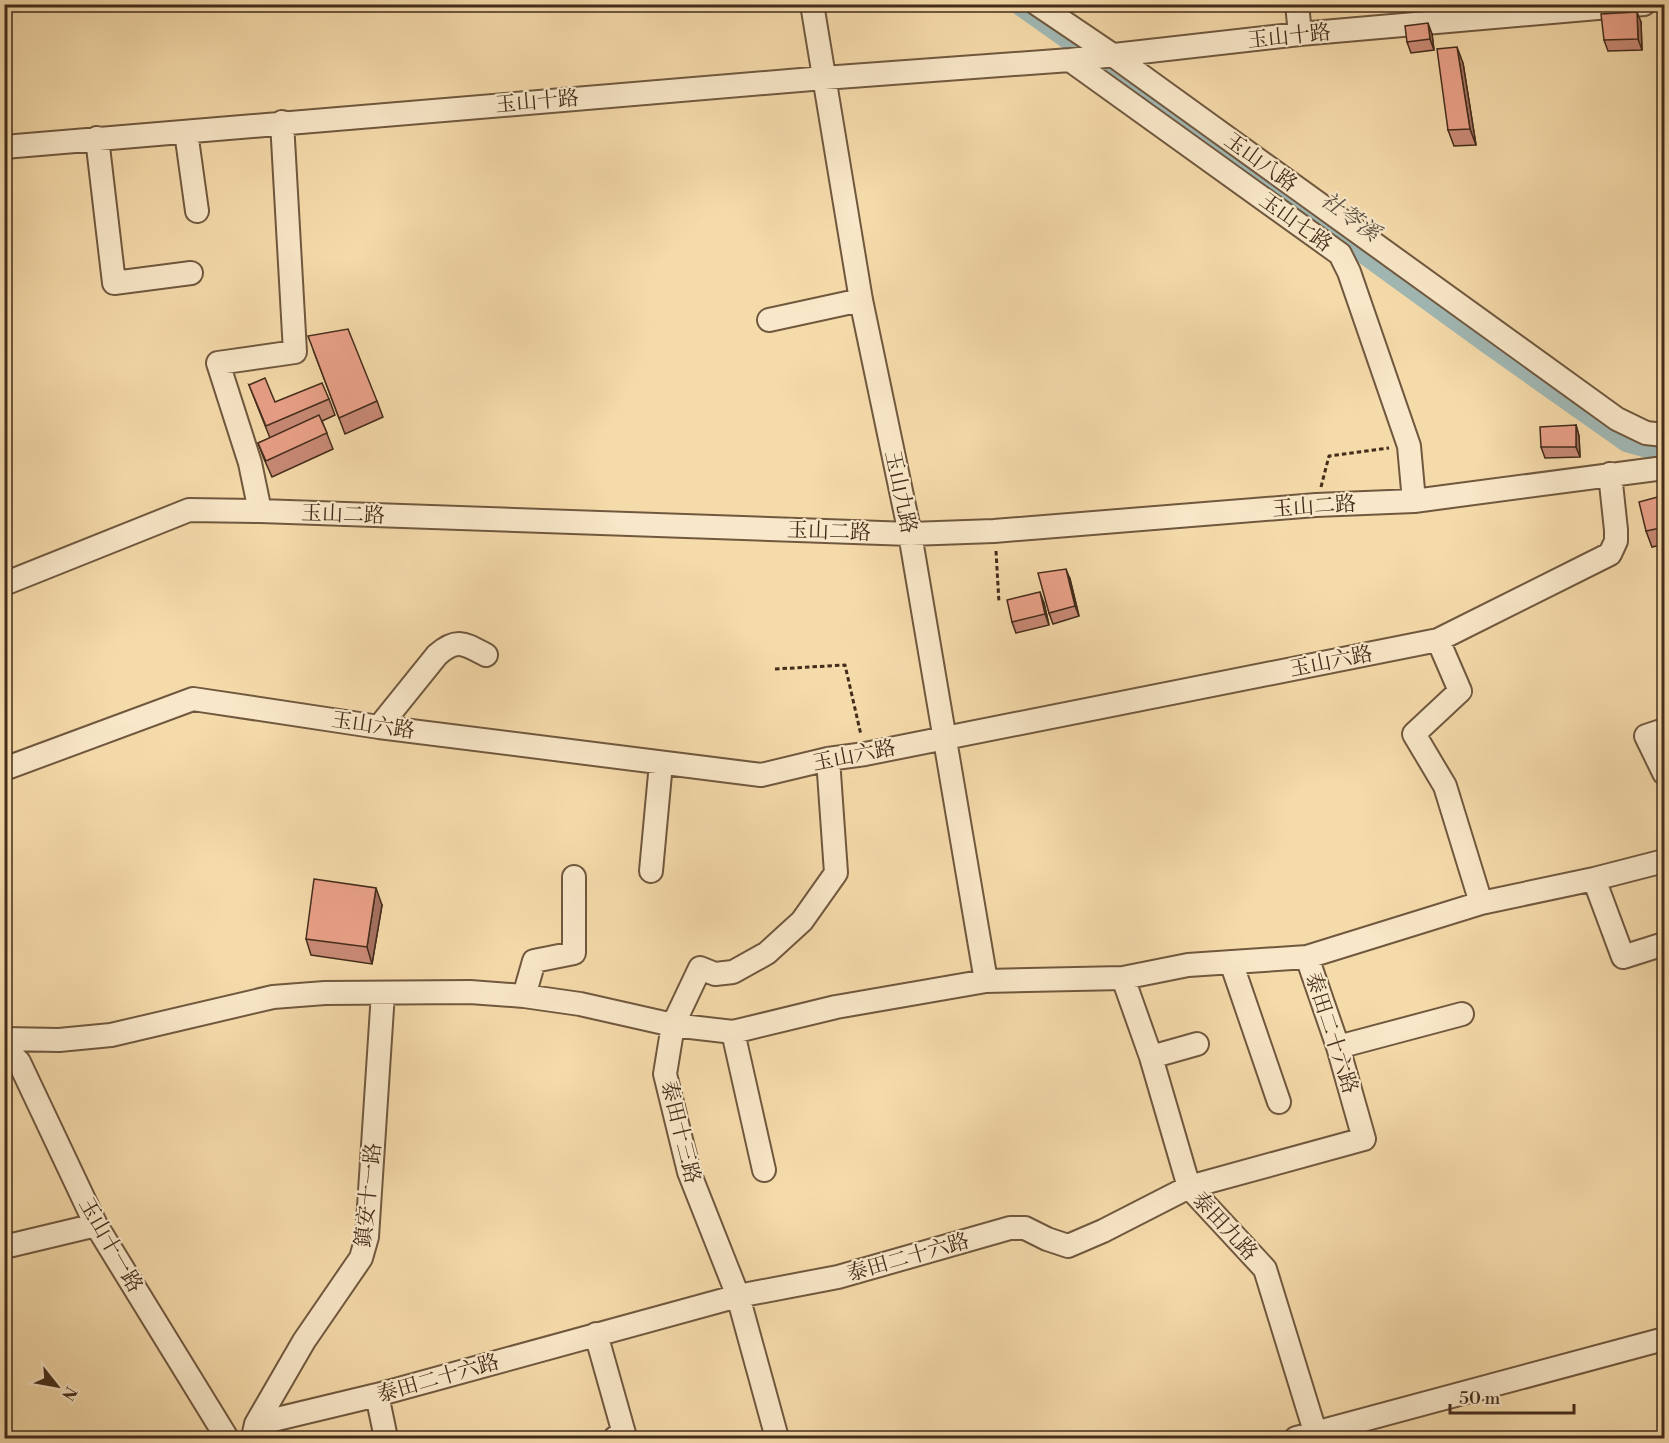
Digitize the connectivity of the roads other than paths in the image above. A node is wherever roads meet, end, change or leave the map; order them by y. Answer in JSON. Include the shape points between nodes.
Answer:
{"nodes":[{"id":1,"x":812,"y":4,"type":"edge"},
{"id":2,"x":1037,"y":4,"type":"edge"},
{"id":3,"x":1297,"y":4,"type":"edge"},
{"id":4,"x":1644,"y":4,"type":"edge"},
{"id":5,"x":1300,"y":34,"type":"junction"},
{"id":6,"x":1114,"y":56,"type":"junction"},
{"id":7,"x":1070,"y":60,"type":"junction"},
{"id":8,"x":824,"y":78,"type":"junction"},
{"id":9,"x":282,"y":122,"type":"junction"},
{"id":10,"x":186,"y":132,"type":"junction"},
{"id":11,"x":97,"y":138,"type":"junction"},
{"id":12,"x":4,"y":147,"type":"edge"},
{"id":13,"x":197,"y":211,"type":"dead end"},
{"id":14,"x":191,"y":273,"type":"dead end"},
{"id":15,"x":861,"y":300,"type":"junction"},
{"id":16,"x":769,"y":320,"type":"dead end"},
{"id":17,"x":1665,"y":435,"type":"edge"},
{"id":18,"x":1665,"y":468,"type":"edge"},
{"id":19,"x":1610,"y":474,"type":"junction"},
{"id":20,"x":1414,"y":501,"type":"junction"},
{"id":21,"x":260,"y":511,"type":"junction"},
{"id":22,"x":910,"y":534,"type":"junction"},
{"id":23,"x":4,"y":584,"type":"edge"},
{"id":24,"x":1438,"y":640,"type":"junction"},
{"id":25,"x":486,"y":655,"type":"dead end"},
{"id":26,"x":380,"y":727,"type":"junction"},
{"id":27,"x":1665,"y":730,"type":"edge"},
{"id":28,"x":945,"y":736,"type":"junction"},
{"id":29,"x":828,"y":759,"type":"junction"},
{"id":30,"x":661,"y":763,"type":"junction"},
{"id":31,"x":4,"y":769,"type":"edge"},
{"id":32,"x":1665,"y":773,"type":"edge"},
{"id":33,"x":1665,"y":861,"type":"edge"},
{"id":34,"x":651,"y":871,"type":"dead end"},
{"id":35,"x":574,"y":877,"type":"dead end"},
{"id":36,"x":1594,"y":879,"type":"junction"},
{"id":37,"x":1481,"y":903,"type":"junction"},
{"id":38,"x":1665,"y":944,"type":"edge"},
{"id":39,"x":1308,"y":957,"type":"junction"},
{"id":40,"x":1231,"y":962,"type":"junction"},
{"id":41,"x":1123,"y":978,"type":"junction"},
{"id":42,"x":986,"y":981,"type":"junction"},
{"id":43,"x":383,"y":993,"type":"junction"},
{"id":44,"x":524,"y":996,"type":"junction"},
{"id":45,"x":1462,"y":1014,"type":"dead end"},
{"id":46,"x":673,"y":1025,"type":"junction"},
{"id":47,"x":733,"y":1032,"type":"junction"},
{"id":48,"x":4,"y":1040,"type":"edge"},
{"id":49,"x":1197,"y":1044,"type":"dead end"},
{"id":50,"x":4,"y":1047,"type":"edge"},
{"id":51,"x":1338,"y":1047,"type":"junction"},
{"id":52,"x":1151,"y":1057,"type":"junction"},
{"id":53,"x":1279,"y":1102,"type":"dead end"},
{"id":54,"x":764,"y":1170,"type":"dead end"},
{"id":55,"x":1189,"y":1187,"type":"junction"},
{"id":56,"x":96,"y":1225,"type":"junction"},
{"id":57,"x":4,"y":1247,"type":"edge"},
{"id":58,"x":738,"y":1296,"type":"junction"},
{"id":59,"x":596,"y":1334,"type":"junction"},
{"id":60,"x":1665,"y":1339,"type":"edge"},
{"id":61,"x":377,"y":1395,"type":"junction"},
{"id":62,"x":254,"y":1431,"type":"edge"},
{"id":63,"x":1310,"y":1437,"type":"edge"},
{"id":64,"x":227,"y":1438,"type":"edge"},
{"id":65,"x":386,"y":1438,"type":"edge"},
{"id":66,"x":615,"y":1438,"type":"edge"},
{"id":67,"x":777,"y":1438,"type":"edge"}],
"edges":[{"from":1,"to":8,"type":"street","name":"玉山九路"},
{"from":2,"to":6,"type":"street","name":"玉山八路"},
{"from":3,"to":5,"type":"street"},
{"from":4,"to":5,"type":"street","name":"玉山十路"},
{"from":5,"to":6,"type":"street","name":"玉山十路"},
{"from":6,"to":7,"type":"street","name":"玉山十路"},
{"from":6,"to":17,"type":"street","name":"玉山八路","via":[[1617,419],[1646,433]]},
{"from":7,"to":8,"type":"street","name":"玉山十路"},
{"from":7,"to":20,"type":"street","name":"玉山七路","via":[[1340,254],[1409,446]]},
{"from":8,"to":9,"type":"street","name":"玉山十路"},
{"from":8,"to":15,"type":"street","name":"玉山九路"},
{"from":9,"to":10,"type":"street","name":"玉山十路"},
{"from":9,"to":21,"type":"street","via":[[295,352],[218,363],[250,463]]},
{"from":10,"to":11,"type":"street","name":"玉山十路"},
{"from":10,"to":13,"type":"street"},
{"from":11,"to":12,"type":"street","name":"玉山十路"},
{"from":11,"to":14,"type":"street","via":[[114,283]]},
{"from":15,"to":16,"type":"street"},
{"from":15,"to":22,"type":"street","name":"玉山九路"},
{"from":18,"to":19,"type":"street","name":"玉山二路"},
{"from":19,"to":20,"type":"street","name":"玉山二路"},
{"from":19,"to":24,"type":"street","name":"玉山六路","via":[[1616,541],[1610,554]]},
{"from":20,"to":22,"type":"street","name":"玉山二路"},
{"from":21,"to":22,"type":"street","name":"玉山二路"},
{"from":21,"to":23,"type":"street","name":"玉山二路","via":[[189,510]]},
{"from":22,"to":28,"type":"street","name":"玉山九路"},
{"from":24,"to":28,"type":"street","name":"玉山六路"},
{"from":24,"to":37,"type":"street","via":[[1460,692],[1414,734],[1445,786]]},
{"from":25,"to":26,"type":"street","via":[[463,643],[447,646]]},
{"from":26,"to":30,"type":"street","name":"玉山六路"},
{"from":26,"to":31,"type":"street","name":"玉山六路","via":[[193,699]]},
{"from":27,"to":32,"type":"street","via":[[1646,736]]},
{"from":28,"to":29,"type":"street","name":"玉山六路"},
{"from":28,"to":42,"type":"street","name":"玉山九路"},
{"from":29,"to":30,"type":"street","name":"玉山六路","via":[[761,776]]},
{"from":29,"to":46,"type":"street","name":"泰田十三路","via":[[836,873],[802,921],[767,953],[733,972],[716,974],[700,968]]},
{"from":30,"to":34,"type":"street"},
{"from":33,"to":36,"type":"street"},
{"from":35,"to":44,"type":"street","via":[[574,953],[534,961]]},
{"from":36,"to":37,"type":"street"},
{"from":36,"to":38,"type":"street","via":[[1623,957]]},
{"from":37,"to":39,"type":"street"},
{"from":39,"to":40,"type":"street"},
{"from":39,"to":51,"type":"street","name":"泰田二十六路"},
{"from":40,"to":41,"type":"street","via":[[1188,965]]},
{"from":40,"to":53,"type":"street"},
{"from":41,"to":42,"type":"street"},
{"from":41,"to":52,"type":"street","name":"泰田九路"},
{"from":42,"to":47,"type":"street","via":[[836,1007]]},
{"from":43,"to":44,"type":"street"},
{"from":43,"to":48,"type":"street","via":[[273,997],[111,1035]]},
{"from":43,"to":62,"type":"street","name":"鎮安十一路","via":[[367,1237],[361,1258],[304,1341]]},
{"from":44,"to":46,"type":"street"},
{"from":45,"to":51,"type":"street"},
{"from":46,"to":47,"type":"street"},
{"from":46,"to":58,"type":"street","name":"泰田十三路","via":[[665,1074],[670,1096],[689,1172]]},
{"from":47,"to":54,"type":"street"},
{"from":49,"to":52,"type":"street"},
{"from":50,"to":56,"type":"street","name":"玉山十一路","via":[[19,1062]]},
{"from":51,"to":55,"type":"street","name":"泰田二十六路","via":[[1364,1139]]},
{"from":52,"to":55,"type":"street","name":"泰田九路"},
{"from":55,"to":58,"type":"street","name":"泰田二十六路","via":[[1068,1246],[1025,1228],[1010,1228],[838,1276]]},
{"from":55,"to":63,"type":"street","name":"泰田九路","via":[[1265,1269]]},
{"from":56,"to":57,"type":"street"},
{"from":56,"to":64,"type":"street","name":"玉山十一路"},
{"from":58,"to":59,"type":"street","name":"泰田二十六路"},
{"from":58,"to":67,"type":"street","name":"泰田十三路"},
{"from":59,"to":61,"type":"street","name":"泰田二十六路"},
{"from":59,"to":66,"type":"street","via":[[625,1437]]},
{"from":60,"to":63,"type":"street"},
{"from":61,"to":62,"type":"street","name":"泰田二十六路"},
{"from":61,"to":65,"type":"street"}]}
